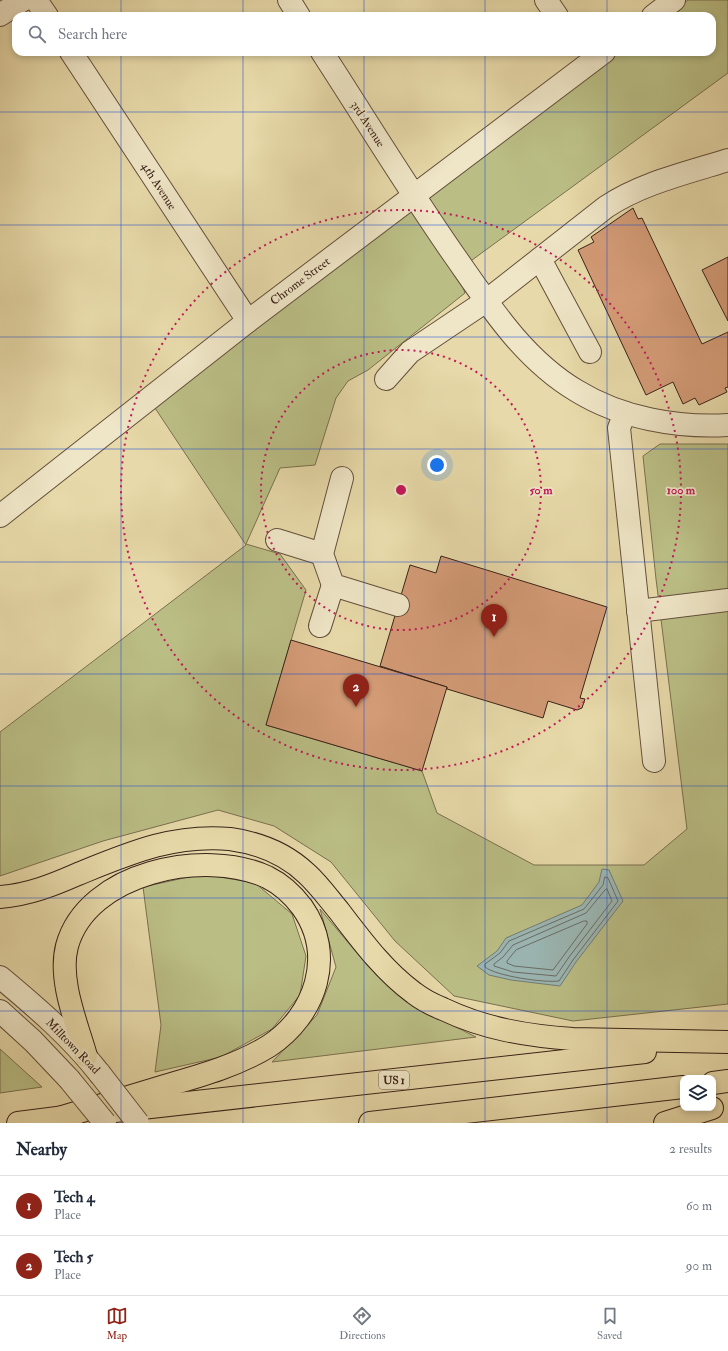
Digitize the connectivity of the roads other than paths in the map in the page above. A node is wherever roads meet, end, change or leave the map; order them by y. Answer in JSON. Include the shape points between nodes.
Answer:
{"nodes":[{"id":1,"x":23,"y":0,"type":"edge"},
{"id":2,"x":36,"y":0,"type":"edge"},
{"id":3,"x":289,"y":0,"type":"edge"},
{"id":4,"x":546,"y":0,"type":"edge"},
{"id":5,"x":674,"y":0,"type":"edge"},
{"id":6,"x":44,"y":12,"type":"edge"},
{"id":7,"x":296,"y":12,"type":"edge"},
{"id":8,"x":554,"y":12,"type":"edge"},
{"id":9,"x":658,"y":12,"type":"edge"},
{"id":10,"x":0,"y":15,"type":"edge"},
{"id":11,"x":74,"y":56,"type":"edge"},
{"id":12,"x":325,"y":56,"type":"edge"},
{"id":13,"x":590,"y":56,"type":"edge"},
{"id":14,"x":728,"y":160,"type":"edge"},
{"id":15,"x":415,"y":196,"type":"junction"},
{"id":16,"x":540,"y":259,"type":"junction"},
{"id":17,"x":486,"y":301,"type":"junction"},
{"id":18,"x":248,"y":321,"type":"junction"},
{"id":19,"x":590,"y":352,"type":"dead end"},
{"id":20,"x":386,"y":380,"type":"dead end"},
{"id":21,"x":625,"y":412,"type":"junction"},
{"id":22,"x":728,"y":425,"type":"edge"},
{"id":23,"x":342,"y":478,"type":"dead end"},
{"id":24,"x":0,"y":516,"type":"edge"},
{"id":25,"x":277,"y":540,"type":"dead end"},
{"id":26,"x":322,"y":554,"type":"junction"},
{"id":27,"x":333,"y":585,"type":"junction"},
{"id":28,"x":728,"y":600,"type":"edge"},
{"id":29,"x":398,"y":605,"type":"dead end"},
{"id":30,"x":638,"y":611,"type":"junction"},
{"id":31,"x":320,"y":626,"type":"dead end"},
{"id":32,"x":654,"y":761,"type":"dead end"},
{"id":33,"x":0,"y":897,"type":"edge"},
{"id":34,"x":0,"y":977,"type":"edge"},
{"id":35,"x":0,"y":1011,"type":"edge"},
{"id":36,"x":728,"y":1043,"type":"edge"},
{"id":37,"x":86,"y":1056,"type":"junction"},
{"id":38,"x":728,"y":1081,"type":"edge"},
{"id":39,"x":716,"y":1083,"type":"edge"},
{"id":40,"x":680,"y":1086,"type":"edge"},
{"id":41,"x":728,"y":1104,"type":"edge"},
{"id":42,"x":716,"y":1107,"type":"edge"},
{"id":43,"x":703,"y":1111,"type":"edge"},
{"id":44,"x":59,"y":1118,"type":"junction"},
{"id":45,"x":18,"y":1123,"type":"edge"},
{"id":46,"x":104,"y":1123,"type":"edge"},
{"id":47,"x":138,"y":1123,"type":"edge"},
{"id":48,"x":370,"y":1123,"type":"edge"},
{"id":49,"x":665,"y":1123,"type":"edge"}],
"edges":[{"from":1,"to":10,"type":"street"},
{"from":2,"to":6,"type":"street"},
{"from":3,"to":7,"type":"street"},
{"from":4,"to":8,"type":"street"},
{"from":5,"to":9,"type":"street"},
{"from":11,"to":18,"type":"street","name":"4th Avenue"},
{"from":12,"to":15,"type":"street","name":"3rd Avenue"},
{"from":13,"to":15,"type":"street","name":"Chrome Street"},
{"from":14,"to":16,"type":"street","via":[[622,196]]},
{"from":15,"to":17,"type":"street","name":"3rd Avenue"},
{"from":15,"to":18,"type":"street","name":"Chrome Street"},
{"from":16,"to":17,"type":"street"},
{"from":16,"to":19,"type":"street"},
{"from":17,"to":20,"type":"street","via":[[410,352]]},
{"from":17,"to":21,"type":"street","name":"3rd Avenue","via":[[518,341],[549,371],[586,397]]},
{"from":18,"to":24,"type":"street","name":"Chrome Street"},
{"from":21,"to":22,"type":"street","name":"3rd Avenue","via":[[664,422],[703,426]]},
{"from":21,"to":30,"type":"street","via":[[618,428]]},
{"from":23,"to":26,"type":"street"},
{"from":25,"to":26,"type":"street"},
{"from":26,"to":27,"type":"street"},
{"from":27,"to":29,"type":"street"},
{"from":27,"to":31,"type":"street"},
{"from":28,"to":30,"type":"street"},
{"from":30,"to":32,"type":"street"},
{"from":33,"to":36,"type":"highway","via":[[42,889],[161,844],[197,838],[248,842],[279,854],[319,886],[371,953],[401,983],[430,1003],[464,1018],[506,1031],[552,1038]]},
{"from":34,"to":37,"type":"street","name":"Milltown Road","via":[[53,1022]]},
{"from":35,"to":46,"type":"street","name":"Milltown Road","bridge":true,"via":[[69,1079]]},
{"from":36,"to":44,"type":"highway","number":"US 1"},
{"from":37,"to":44,"type":"highway","via":[[67,986],[67,947],[78,923],[88,910],[111,891],[142,876],[175,867],[205,864],[226,866],[248,870],[278,883],[307,914],[317,940],[319,971],[316,986],[305,1012],[283,1035],[270,1045],[228,1067]]},
{"from":37,"to":47,"type":"street","name":"Milltown Road","bridge":true},
{"from":38,"to":39,"type":"highway"},
{"from":40,"to":48,"type":"highway"},
{"from":41,"to":42,"type":"highway"},
{"from":43,"to":49,"type":"highway"},
{"from":44,"to":45,"type":"highway","number":"US 1"}]}
